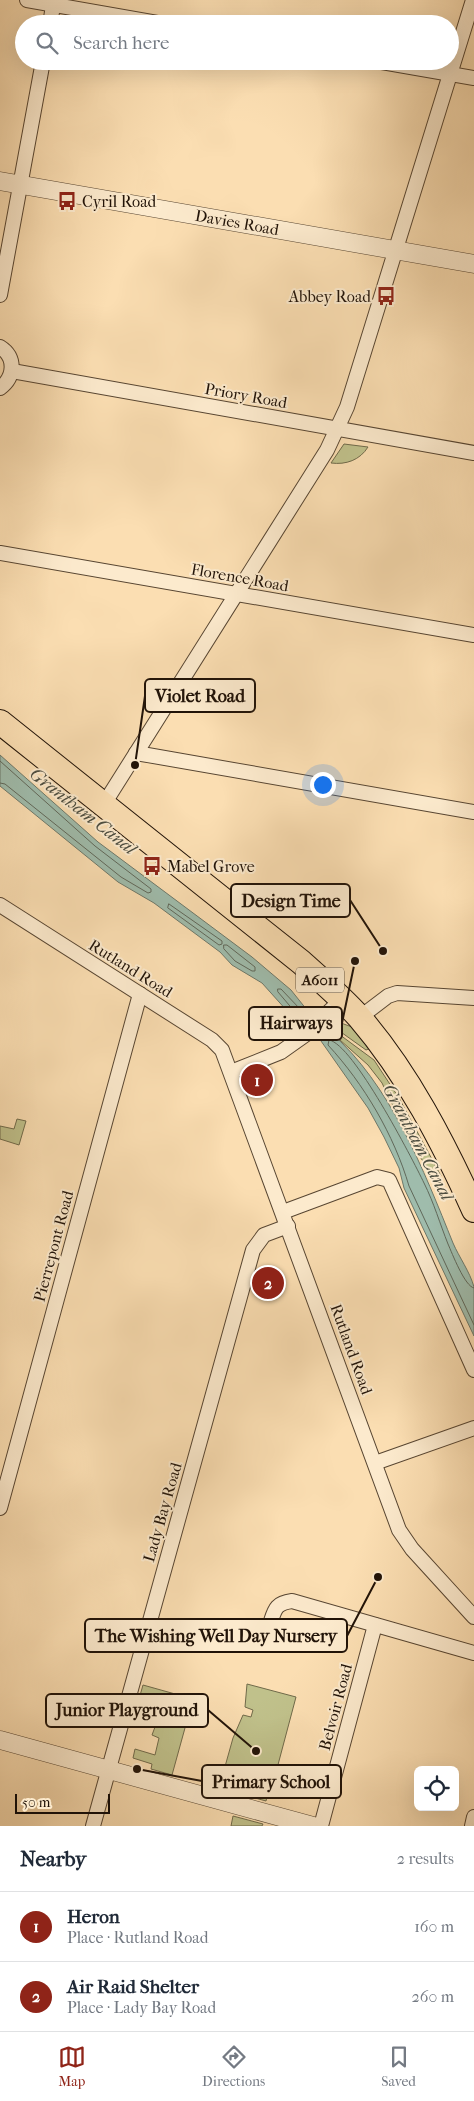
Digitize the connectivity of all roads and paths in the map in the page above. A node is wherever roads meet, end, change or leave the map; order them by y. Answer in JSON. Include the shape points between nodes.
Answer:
{"nodes":[{"id":1,"x":28,"y":0,"type":"edge"},
{"id":2,"x":473,"y":0,"type":"edge"},
{"id":3,"x":54,"y":2,"type":"edge"},
{"id":4,"x":52,"y":15,"type":"edge"},
{"id":5,"x":118,"y":15,"type":"edge"},
{"id":6,"x":459,"y":45,"type":"edge"},
{"id":7,"x":41,"y":70,"type":"edge"},
{"id":8,"x":427,"y":70,"type":"edge"},
{"id":9,"x":451,"y":70,"type":"edge"},
{"id":10,"x":450,"y":74,"type":"junction"},
{"id":11,"x":474,"y":78,"type":"edge"},
{"id":12,"x":0,"y":181,"type":"edge"},
{"id":13,"x":20,"y":184,"type":"junction"},
{"id":14,"x":396,"y":250,"type":"junction"},
{"id":15,"x":474,"y":264,"type":"edge"},
{"id":16,"x":0,"y":295,"type":"edge"},
{"id":17,"x":0,"y":346,"type":"edge"},
{"id":18,"x":12,"y":371,"type":"junction"},
{"id":19,"x":0,"y":388,"type":"edge"},
{"id":20,"x":337,"y":429,"type":"junction"},
{"id":21,"x":474,"y":453,"type":"edge"},
{"id":22,"x":0,"y":553,"type":"edge"},
{"id":23,"x":237,"y":594,"type":"junction"},
{"id":24,"x":474,"y":635,"type":"edge"},
{"id":25,"x":0,"y":722,"type":"edge"},
{"id":26,"x":136,"y":753,"type":"junction"},
{"id":27,"x":104,"y":804,"type":"junction"},
{"id":28,"x":474,"y":812,"type":"edge"},
{"id":29,"x":0,"y":905,"type":"edge"},
{"id":30,"x":140,"y":994,"type":"junction"},
{"id":31,"x":474,"y":998,"type":"edge"},
{"id":32,"x":342,"y":999,"type":"junction"},
{"id":33,"x":359,"y":1018,"type":"junction"},
{"id":34,"x":231,"y":1072,"type":"junction"},
{"id":35,"x":474,"y":1210,"type":"edge"},
{"id":36,"x":282,"y":1212,"type":"junction"},
{"id":37,"x":288,"y":1226,"type":"junction"},
{"id":38,"x":474,"y":1370,"type":"edge"},
{"id":39,"x":474,"y":1428,"type":"edge"},
{"id":40,"x":375,"y":1463,"type":"junction"},
{"id":41,"x":0,"y":1508,"type":"edge"},
{"id":42,"x":474,"y":1617,"type":"edge"},
{"id":43,"x":271,"y":1621,"type":"dead end"},
{"id":44,"x":375,"y":1625,"type":"junction"},
{"id":45,"x":474,"y":1653,"type":"edge"},
{"id":46,"x":0,"y":1740,"type":"edge"},
{"id":47,"x":109,"y":1770,"type":"junction"},
{"id":48,"x":474,"y":1817,"type":"edge"},
{"id":49,"x":93,"y":1826,"type":"edge"},
{"id":50,"x":313,"y":1826,"type":"edge"},
{"id":51,"x":321,"y":1826,"type":"edge"},
{"id":52,"x":472,"y":1826,"type":"edge"}],
"edges":[{"from":1,"to":3,"type":"street"},
{"from":2,"to":6,"type":"street"},
{"from":3,"to":4,"type":"street"},
{"from":3,"to":5,"type":"street"},
{"from":7,"to":13,"type":"street"},
{"from":8,"to":10,"type":"street"},
{"from":9,"to":10,"type":"street"},
{"from":10,"to":11,"type":"street"},
{"from":10,"to":14,"type":"street"},
{"from":12,"to":13,"type":"street","name":"Davies Road"},
{"from":13,"to":14,"type":"street","name":"Davies Road"},
{"from":13,"to":16,"type":"street"},
{"from":14,"to":15,"type":"street","name":"Davies Road"},
{"from":14,"to":20,"type":"street","via":[[347,407]]},
{"from":17,"to":18,"type":"street","via":[[10,358]]},
{"from":18,"to":19,"type":"street"},
{"from":18,"to":20,"type":"street","name":"Priory Road"},
{"from":20,"to":21,"type":"street","name":"Priory Road"},
{"from":20,"to":23,"type":"street"},
{"from":22,"to":23,"type":"street","name":"Florence Road"},
{"from":23,"to":24,"type":"street","name":"Florence Road"},
{"from":23,"to":26,"type":"street"},
{"from":25,"to":27,"type":"highway","number":"A6011"},
{"from":26,"to":27,"type":"street"},
{"from":26,"to":28,"type":"street"},
{"from":27,"to":32,"type":"highway","number":"A6011","via":[[301,962]]},
{"from":29,"to":30,"type":"street","name":"Rutland Road"},
{"from":30,"to":34,"type":"street","name":"Rutland Road","via":[[212,1040],[222,1050]]},
{"from":30,"to":41,"type":"street","name":"Pierrepont Road"},
{"from":31,"to":33,"type":"street","via":[[397,993]]},
{"from":32,"to":33,"type":"highway","number":"A6011"},
{"from":32,"to":34,"type":"street","via":[[305,1035],[281,1052]]},
{"from":33,"to":35,"type":"highway","number":"A6011","via":[[392,1060],[422,1107]]},
{"from":34,"to":36,"type":"street","name":"Rutland Road"},
{"from":36,"to":37,"type":"street","name":"Rutland Road"},
{"from":36,"to":38,"type":"street","via":[[377,1178],[389,1180]]},
{"from":37,"to":40,"type":"street","name":"Rutland Road"},
{"from":37,"to":47,"type":"street","name":"Lady Bay Road","via":[[264,1235],[254,1250]]},
{"from":39,"to":40,"type":"street"},
{"from":40,"to":42,"type":"street","name":"Rutland Road","via":[[404,1539]]},
{"from":43,"to":44,"type":"street","via":[[275,1608],[282,1602],[292,1602]]},
{"from":44,"to":45,"type":"street"},
{"from":44,"to":51,"type":"street","name":"Belvoir Road"},
{"from":46,"to":47,"type":"street"},
{"from":47,"to":49,"type":"street","name":"Lady Bay Road"},
{"from":47,"to":50,"type":"street"},
{"from":48,"to":52,"type":"street"}]}
